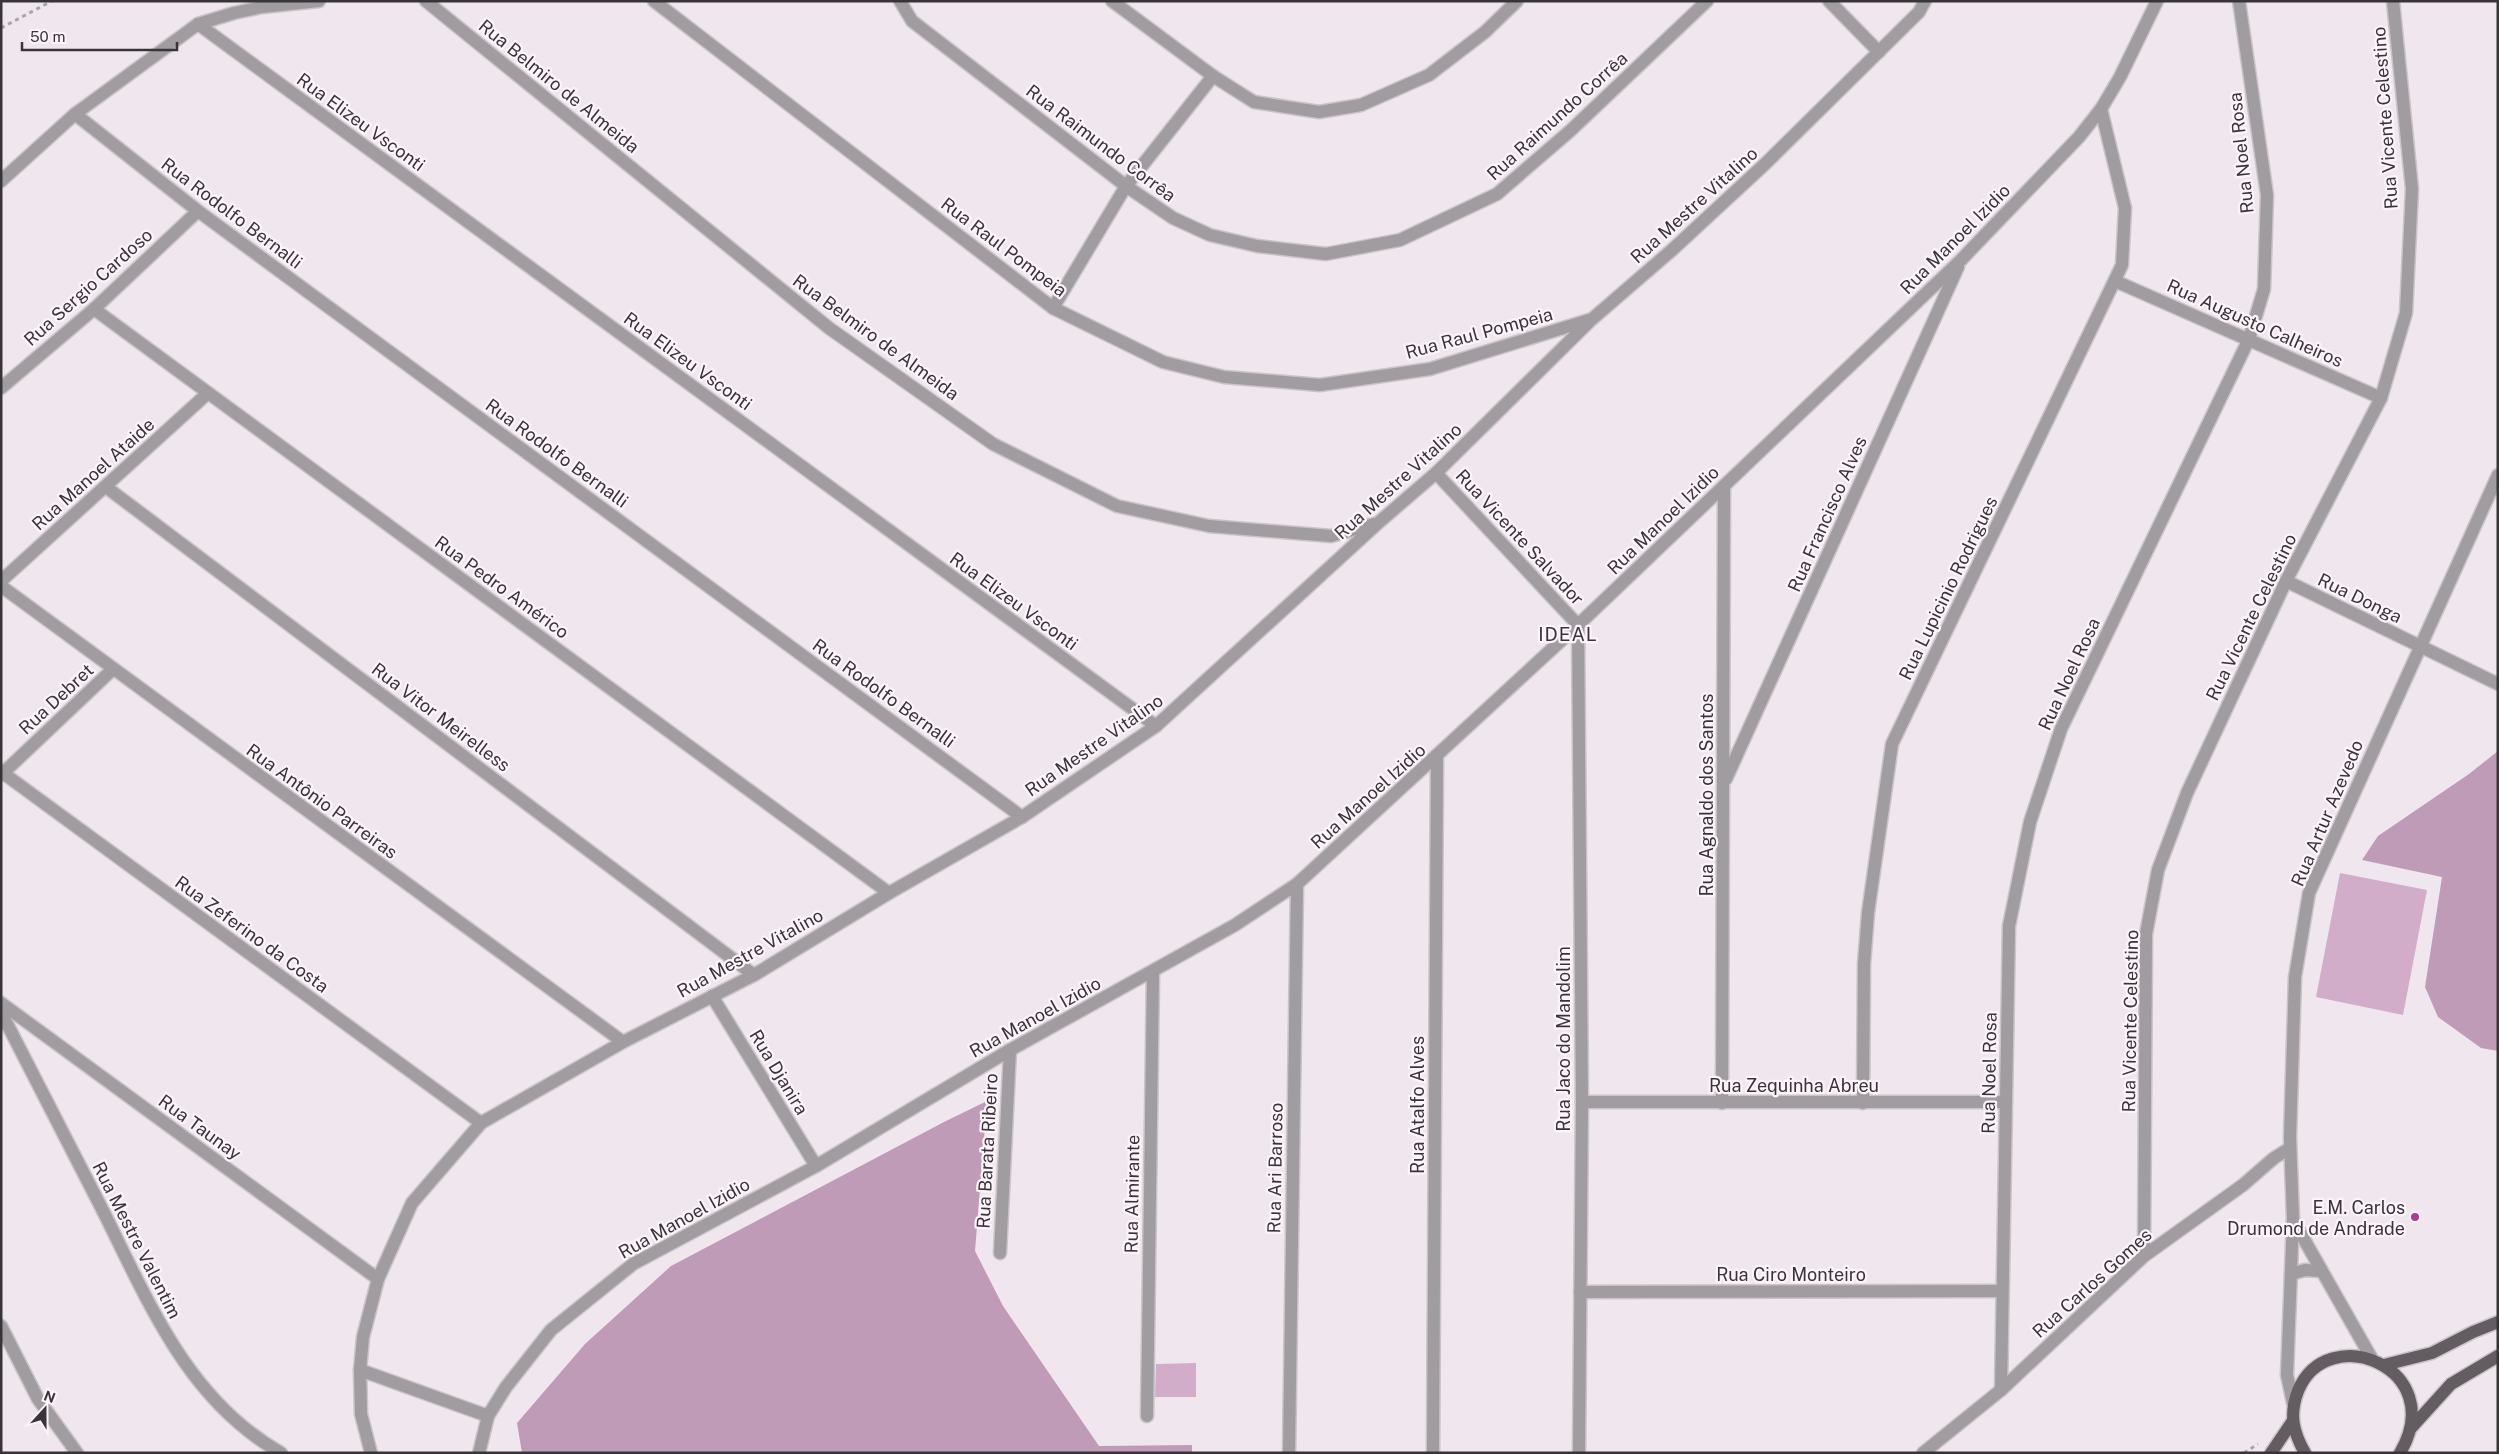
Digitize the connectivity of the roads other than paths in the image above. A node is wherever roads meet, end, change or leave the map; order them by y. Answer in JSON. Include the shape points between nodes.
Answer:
{"nodes":[{"id":1,"x":320,"y":1,"type":"edge"},
{"id":2,"x":426,"y":1,"type":"edge"},
{"id":3,"x":654,"y":1,"type":"edge"},
{"id":4,"x":900,"y":1,"type":"edge"},
{"id":5,"x":1112,"y":1,"type":"edge"},
{"id":6,"x":1517,"y":1,"type":"edge"},
{"id":7,"x":1707,"y":1,"type":"edge"},
{"id":8,"x":1829,"y":1,"type":"edge"},
{"id":9,"x":1925,"y":1,"type":"edge"},
{"id":10,"x":2239,"y":1,"type":"edge"},
{"id":11,"x":2393,"y":1,"type":"edge"},
{"id":12,"x":2153,"y":2,"type":"edge"},
{"id":13,"x":198,"y":24,"type":"junction"},
{"id":14,"x":1879,"y":52,"type":"junction"},
{"id":15,"x":1214,"y":76,"type":"junction"},
{"id":16,"x":2101,"y":109,"type":"junction"},
{"id":17,"x":75,"y":114,"type":"junction"},
{"id":18,"x":1,"y":181,"type":"edge"},
{"id":19,"x":1126,"y":186,"type":"junction"},
{"id":20,"x":198,"y":211,"type":"junction"},
{"id":21,"x":1962,"y":260,"type":"junction"},
{"id":22,"x":2115,"y":281,"type":"junction"},
{"id":23,"x":94,"y":308,"type":"junction"},
{"id":24,"x":1053,"y":308,"type":"junction"},
{"id":25,"x":1591,"y":320,"type":"junction"},
{"id":26,"x":2249,"y":339,"type":"junction"},
{"id":27,"x":1,"y":388,"type":"edge"},
{"id":28,"x":208,"y":393,"type":"junction"},
{"id":29,"x":2381,"y":398,"type":"junction"},
{"id":30,"x":1436,"y":473,"type":"junction"},
{"id":31,"x":2498,"y":475,"type":"edge"},
{"id":32,"x":106,"y":487,"type":"junction"},
{"id":33,"x":1724,"y":487,"type":"junction"},
{"id":34,"x":1378,"y":523,"type":"junction"},
{"id":35,"x":1,"y":581,"type":"edge"},
{"id":36,"x":2286,"y":581,"type":"junction"},
{"id":37,"x":1,"y":586,"type":"edge"},
{"id":38,"x":1578,"y":625,"type":"junction"},
{"id":39,"x":2420,"y":646,"type":"junction"},
{"id":40,"x":113,"y":669,"type":"junction"},
{"id":41,"x":2498,"y":684,"type":"edge"},
{"id":42,"x":1156,"y":726,"type":"junction"},
{"id":43,"x":1437,"y":757,"type":"junction"},
{"id":44,"x":2,"y":774,"type":"edge"},
{"id":45,"x":1724,"y":782,"type":"junction"},
{"id":46,"x":1022,"y":817,"type":"junction"},
{"id":47,"x":1297,"y":884,"type":"junction"},
{"id":48,"x":889,"y":893,"type":"junction"},
{"id":49,"x":1152,"y":972,"type":"junction"},
{"id":50,"x":754,"y":975,"type":"junction"},
{"id":51,"x":712,"y":996,"type":"junction"},
{"id":52,"x":1,"y":1003,"type":"edge"},
{"id":53,"x":1,"y":1012,"type":"edge"},
{"id":54,"x":623,"y":1042,"type":"junction"},
{"id":55,"x":1010,"y":1050,"type":"junction"},
{"id":56,"x":1582,"y":1102,"type":"junction"},
{"id":57,"x":1863,"y":1102,"type":"junction"},
{"id":58,"x":2006,"y":1102,"type":"junction"},
{"id":59,"x":1722,"y":1103,"type":"junction"},
{"id":60,"x":481,"y":1123,"type":"junction"},
{"id":61,"x":2290,"y":1148,"type":"junction"},
{"id":62,"x":816,"y":1166,"type":"junction"},
{"id":63,"x":2293,"y":1219,"type":"junction"},
{"id":64,"x":1000,"y":1253,"type":"dead end"},
{"id":65,"x":2144,"y":1256,"type":"junction"},
{"id":66,"x":2321,"y":1271,"type":"junction"},
{"id":67,"x":2291,"y":1274,"type":"junction"},
{"id":68,"x":378,"y":1279,"type":"junction"},
{"id":69,"x":2002,"y":1291,"type":"junction"},
{"id":70,"x":1580,"y":1292,"type":"junction"},
{"id":71,"x":2498,"y":1322,"type":"edge"},
{"id":72,"x":1,"y":1326,"type":"edge"},
{"id":73,"x":2498,"y":1356,"type":"edge"},
{"id":74,"x":2372,"y":1359,"type":"junction"},
{"id":75,"x":2384,"y":1365,"type":"junction"},
{"id":76,"x":360,"y":1370,"type":"junction"},
{"id":77,"x":2001,"y":1390,"type":"junction"},
{"id":78,"x":2294,"y":1403,"type":"junction"},
{"id":79,"x":488,"y":1416,"type":"junction"},
{"id":80,"x":1147,"y":1416,"type":"dead end"},
{"id":81,"x":2292,"y":1422,"type":"junction"},
{"id":82,"x":2412,"y":1427,"type":"junction"},
{"id":83,"x":77,"y":1453,"type":"edge"},
{"id":84,"x":281,"y":1453,"type":"edge"},
{"id":85,"x":370,"y":1453,"type":"edge"},
{"id":86,"x":479,"y":1453,"type":"edge"},
{"id":87,"x":1289,"y":1453,"type":"edge"},
{"id":88,"x":1433,"y":1453,"type":"edge"},
{"id":89,"x":1579,"y":1453,"type":"edge"},
{"id":90,"x":1923,"y":1453,"type":"edge"},
{"id":91,"x":2271,"y":1453,"type":"edge"},
{"id":92,"x":2305,"y":1453,"type":"edge"},
{"id":93,"x":2400,"y":1453,"type":"edge"}],
"edges":[{"from":1,"to":13,"type":"street","via":[[262,7]]},
{"from":2,"to":34,"type":"street","name":"Rua Belmiro de Almeida","via":[[829,328],[993,444],[1117,506],[1209,526],[1331,536]]},
{"from":3,"to":24,"type":"street","name":"Rua Raul Pompeia"},
{"from":4,"to":19,"type":"street","name":"Rua Raimundo Corrêa","via":[[912,21]]},
{"from":5,"to":15,"type":"street"},
{"from":6,"to":15,"type":"street","via":[[1485,32],[1429,75],[1361,106],[1319,112],[1254,102]]},
{"from":7,"to":19,"type":"street","name":"Rua Raimundo Corrêa","via":[[1570,131],[1496,194],[1400,240],[1326,254],[1257,246],[1203,231],[1173,218]]},
{"from":8,"to":14,"type":"street"},
{"from":9,"to":14,"type":"street","name":"Rua Mestre Vitalino","via":[[1919,12]]},
{"from":10,"to":26,"type":"street","name":"Rua Noel Rosa","via":[[2267,195],[2264,289]]},
{"from":11,"to":29,"type":"street","name":"Rua Vicente Celestino","via":[[2412,189],[2406,313]]},
{"from":12,"to":16,"type":"street","name":"Rua Manoel Izidio","via":[[2120,76]]},
{"from":13,"to":17,"type":"street"},
{"from":13,"to":42,"type":"street","name":"Rua Elizeu Vsconti"},
{"from":14,"to":25,"type":"street","name":"Rua Mestre Vitalino","via":[[1765,164]]},
{"from":15,"to":19,"type":"street"},
{"from":16,"to":21,"type":"street","name":"Rua Manoel Izidio"},
{"from":16,"to":22,"type":"street","name":"Rua Lupicinio Rodrigues","via":[[2124,208],[2122,265]]},
{"from":17,"to":18,"type":"street"},
{"from":17,"to":20,"type":"street","name":"Rua Rodolfo Bernalli"},
{"from":19,"to":24,"type":"street"},
{"from":20,"to":23,"type":"street","name":"Rua Sergio Cardoso"},
{"from":20,"to":46,"type":"street","name":"Rua Rodolfo Bernalli"},
{"from":21,"to":33,"type":"street","name":"Rua Manoel Izidio"},
{"from":21,"to":45,"type":"street","name":"Rua Francisco Alves"},
{"from":22,"to":26,"type":"street","name":"Rua Augusto Calheiros"},
{"from":22,"to":57,"type":"street","name":"Rua Lupicinio Rodrigues","via":[[1892,744],[1868,913],[1864,964]]},
{"from":23,"to":27,"type":"street","name":"Rua Sergio Cardoso"},
{"from":23,"to":28,"type":"street","name":"Rua Pedro Américo"},
{"from":24,"to":25,"type":"street","name":"Rua Raul Pompeia","via":[[1163,362],[1224,377],[1320,385],[1430,368]]},
{"from":25,"to":30,"type":"street","name":"Rua Mestre Vitalino"},
{"from":26,"to":29,"type":"street","name":"Rua Augusto Calheiros"},
{"from":26,"to":58,"type":"street","name":"Rua Noel Rosa","via":[[2061,730],[2030,822],[2009,926]]},
{"from":28,"to":32,"type":"street","name":"Rua Manoel Ataide"},
{"from":28,"to":48,"type":"street","name":"Rua Pedro Américo"},
{"from":29,"to":36,"type":"street","name":"Rua Vicente Celestino"},
{"from":30,"to":34,"type":"street","name":"Rua Mestre Vitalino"},
{"from":30,"to":38,"type":"street","name":"Rua Vicente Salvador"},
{"from":31,"to":39,"type":"street","name":"Rua Artur Azevedo"},
{"from":32,"to":35,"type":"street","name":"Rua Manoel Ataide"},
{"from":32,"to":50,"type":"street","name":"Rua Vitor Meirelless"},
{"from":33,"to":38,"type":"street","name":"Rua Manoel Izidio"},
{"from":33,"to":45,"type":"street","name":"Rua Agnaldo dos Santos"},
{"from":34,"to":42,"type":"street","name":"Rua Mestre Vitalino"},
{"from":36,"to":39,"type":"street","name":"Rua Donga"},
{"from":36,"to":65,"type":"street","name":"Rua Vicente Celestino","via":[[2187,792],[2158,870],[2146,934]]},
{"from":37,"to":40,"type":"street","name":"Rua Antônio Parreiras"},
{"from":38,"to":43,"type":"street","name":"Rua Manoel Izidio"},
{"from":38,"to":56,"type":"street","name":"Rua Jaco do Mandolim"},
{"from":39,"to":41,"type":"street","name":"Rua Donga"},
{"from":39,"to":61,"type":"street","name":"Rua Artur Azevedo","via":[[2310,893],[2295,978]]},
{"from":40,"to":44,"type":"street","name":"Rua Debret"},
{"from":40,"to":54,"type":"street","name":"Rua Antônio Parreiras"},
{"from":42,"to":46,"type":"street","name":"Rua Mestre Vitalino"},
{"from":43,"to":47,"type":"street","name":"Rua Manoel Izidio"},
{"from":43,"to":88,"type":"street","name":"Rua Atalfo Alves"},
{"from":44,"to":60,"type":"street","name":"Rua Zeferino da Costa"},
{"from":45,"to":59,"type":"street","name":"Rua Agnaldo dos Santos"},
{"from":46,"to":48,"type":"street","name":"Rua Mestre Vitalino"},
{"from":47,"to":49,"type":"street","name":"Rua Manoel Izidio","via":[[1235,925]]},
{"from":47,"to":87,"type":"street","name":"Rua Ari Barroso"},
{"from":48,"to":50,"type":"street","name":"Rua Mestre Vitalino"},
{"from":49,"to":55,"type":"street","name":"Rua Manoel Izidio"},
{"from":49,"to":80,"type":"street","name":"Rua Almirante"},
{"from":50,"to":51,"type":"street","name":"Rua Mestre Vitalino"},
{"from":51,"to":54,"type":"street","name":"Rua Mestre Vitalino"},
{"from":51,"to":62,"type":"street","name":"Rua Djanira"},
{"from":52,"to":68,"type":"street","name":"Rua Taunay"},
{"from":53,"to":84,"type":"street","name":"Rua Mestre Valentim","via":[[175,1350],[216,1404]]},
{"from":54,"to":60,"type":"street","name":"Rua Mestre Vitalino"},
{"from":55,"to":62,"type":"street","name":"Rua Manoel Izidio"},
{"from":55,"to":64,"type":"street","name":"Rua Barata Ribeiro"},
{"from":56,"to":59,"type":"street","name":"Rua Zequinha Abreu"},
{"from":56,"to":70,"type":"street","name":"Rua Jaco do Mandolim"},
{"from":57,"to":58,"type":"street","name":"Rua Zequinha Abreu"},
{"from":57,"to":59,"type":"street","name":"Rua Zequinha Abreu"},
{"from":58,"to":69,"type":"street","name":"Rua Noel Rosa"},
{"from":60,"to":68,"type":"street","name":"Rua Mestre Vitalino","via":[[412,1203]]},
{"from":61,"to":63,"type":"street","name":"Rua Artur Azevedo"},
{"from":61,"to":65,"type":"street","name":"Rua Carlos Gomes"},
{"from":62,"to":79,"type":"street","name":"Rua Manoel Izidio","via":[[633,1264],[551,1330],[506,1387]]},
{"from":63,"to":66,"type":"street"},
{"from":63,"to":67,"type":"street","name":"Rua Artur Azevedo"},
{"from":65,"to":77,"type":"street","name":"Rua Carlos Gomes"},
{"from":66,"to":67,"type":"street","via":[[2305,1270]]},
{"from":66,"to":74,"type":"street"},
{"from":67,"to":78,"type":"street","name":"Rua Artur Azevedo","via":[[2287,1375]]},
{"from":68,"to":76,"type":"street","name":"Rua Mestre Vitalino","via":[[363,1337]]},
{"from":69,"to":70,"type":"street","name":"Rua Ciro Monteiro"},
{"from":69,"to":77,"type":"street","name":"Rua Noel Rosa"},
{"from":70,"to":89,"type":"street","name":"Rua Jaco do Mandolim"},
{"from":71,"to":75,"type":"main road","via":[[2432,1353]]},
{"from":72,"to":83,"type":"street","via":[[38,1399]]},
{"from":73,"to":82,"type":"main road","via":[[2451,1384]]},
{"from":74,"to":75,"type":"main road"},
{"from":74,"to":78,"type":"main road","via":[[2352,1356],[2332,1359],[2314,1369],[2301,1384]]},
{"from":75,"to":82,"type":"main road","via":[[2398,1377],[2407,1392],[2412,1409]]},
{"from":76,"to":79,"type":"street"},
{"from":76,"to":85,"type":"street","name":"Rua Mestre Vitalino","via":[[360,1414]]},
{"from":77,"to":90,"type":"street","name":"Rua Carlos Gomes"},
{"from":78,"to":81,"type":"main road"},
{"from":79,"to":86,"type":"street","name":"Rua Manoel Izidio"},
{"from":81,"to":91,"type":"main road"},
{"from":81,"to":92,"type":"main road"},
{"from":82,"to":93,"type":"main road"}]}
